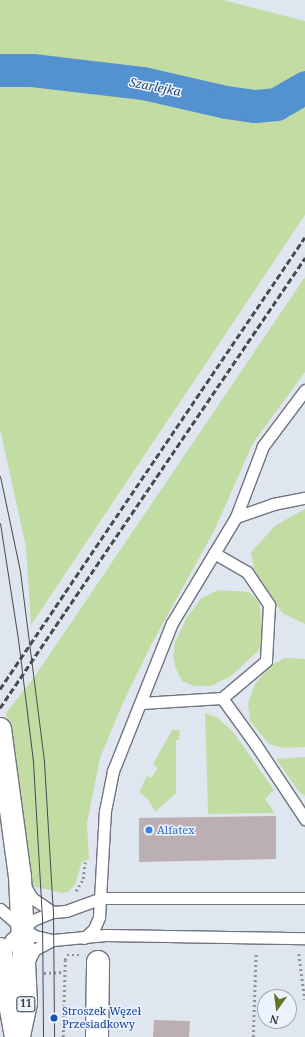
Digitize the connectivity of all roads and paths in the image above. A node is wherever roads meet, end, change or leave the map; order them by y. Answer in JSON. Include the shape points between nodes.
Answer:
{"nodes":[{"id":1,"x":305,"y":390,"type":"edge"},
{"id":2,"x":305,"y":498,"type":"edge"},
{"id":3,"x":236,"y":517,"type":"junction"},
{"id":4,"x":214,"y":553,"type":"junction"},
{"id":5,"x":222,"y":698,"type":"junction"},
{"id":6,"x":141,"y":703,"type":"junction"},
{"id":7,"x":0,"y":729,"type":"edge"},
{"id":8,"x":305,"y":819,"type":"edge"},
{"id":9,"x":85,"y":862,"type":"dead end"},
{"id":10,"x":20,"y":877,"type":"junction"},
{"id":11,"x":71,"y":893,"type":"dead end"},
{"id":12,"x":102,"y":898,"type":"junction"},
{"id":13,"x":305,"y":898,"type":"edge"},
{"id":14,"x":0,"y":909,"type":"edge"},
{"id":15,"x":53,"y":912,"type":"junction"},
{"id":16,"x":23,"y":929,"type":"junction"},
{"id":17,"x":84,"y":938,"type":"junction"},
{"id":18,"x":305,"y":938,"type":"edge"},
{"id":19,"x":53,"y":940,"type":"junction"},
{"id":20,"x":256,"y":951,"type":"dead end"},
{"id":21,"x":299,"y":954,"type":"dead end"},
{"id":22,"x":67,"y":955,"type":"dead end"},
{"id":23,"x":1,"y":957,"type":"edge"},
{"id":24,"x":98,"y":962,"type":"dead end"},
{"id":25,"x":34,"y":972,"type":"junction"},
{"id":26,"x":64,"y":972,"type":"junction"},
{"id":27,"x":305,"y":1000,"type":"edge"},
{"id":28,"x":16,"y":1037,"type":"edge"},
{"id":29,"x":19,"y":1037,"type":"edge"},
{"id":30,"x":63,"y":1037,"type":"edge"},
{"id":31,"x":97,"y":1037,"type":"edge"},
{"id":32,"x":253,"y":1037,"type":"edge"}],
"edges":[{"from":1,"to":3,"type":"lane","via":[[263,446]]},
{"from":2,"to":3,"type":"lane","via":[[273,504]]},
{"from":3,"to":4,"type":"lane"},
{"from":4,"to":5,"type":"lane","via":[[247,572],[269,605],[266,661]]},
{"from":4,"to":6,"type":"lane","via":[[172,623]]},
{"from":5,"to":6,"type":"lane"},
{"from":5,"to":8,"type":"lane"},
{"from":6,"to":12,"type":"lane","via":[[113,771],[105,811]]},
{"from":7,"to":10,"type":"main road","number":"11"},
{"from":9,"to":11,"type":"path","via":[[83,879]]},
{"from":10,"to":15,"type":"lane","via":[[32,898]]},
{"from":10,"to":16,"type":"main road","number":"11"},
{"from":12,"to":13,"type":"lane"},
{"from":12,"to":15,"type":"lane","via":[[66,911]]},
{"from":12,"to":17,"type":"lane","via":[[94,929]]},
{"from":14,"to":16,"type":"lane"},
{"from":15,"to":16,"type":"lane","via":[[34,920]]},
{"from":16,"to":19,"type":"lane","via":[[35,936]]},
{"from":16,"to":23,"type":"lane","via":[[12,939]]},
{"from":16,"to":25,"type":"main road","number":"11"},
{"from":17,"to":18,"type":"lane","via":[[106,935]]},
{"from":17,"to":19,"type":"lane"},
{"from":19,"to":25,"type":"lane","via":[[34,950]]},
{"from":20,"to":32,"type":"path"},
{"from":21,"to":27,"type":"path"},
{"from":22,"to":26,"type":"path"},
{"from":23,"to":28,"type":"main road","number":"11"},
{"from":24,"to":31,"type":"main road"},
{"from":25,"to":26,"type":"path"},
{"from":25,"to":29,"type":"main road","number":"11"},
{"from":26,"to":30,"type":"path"}]}
